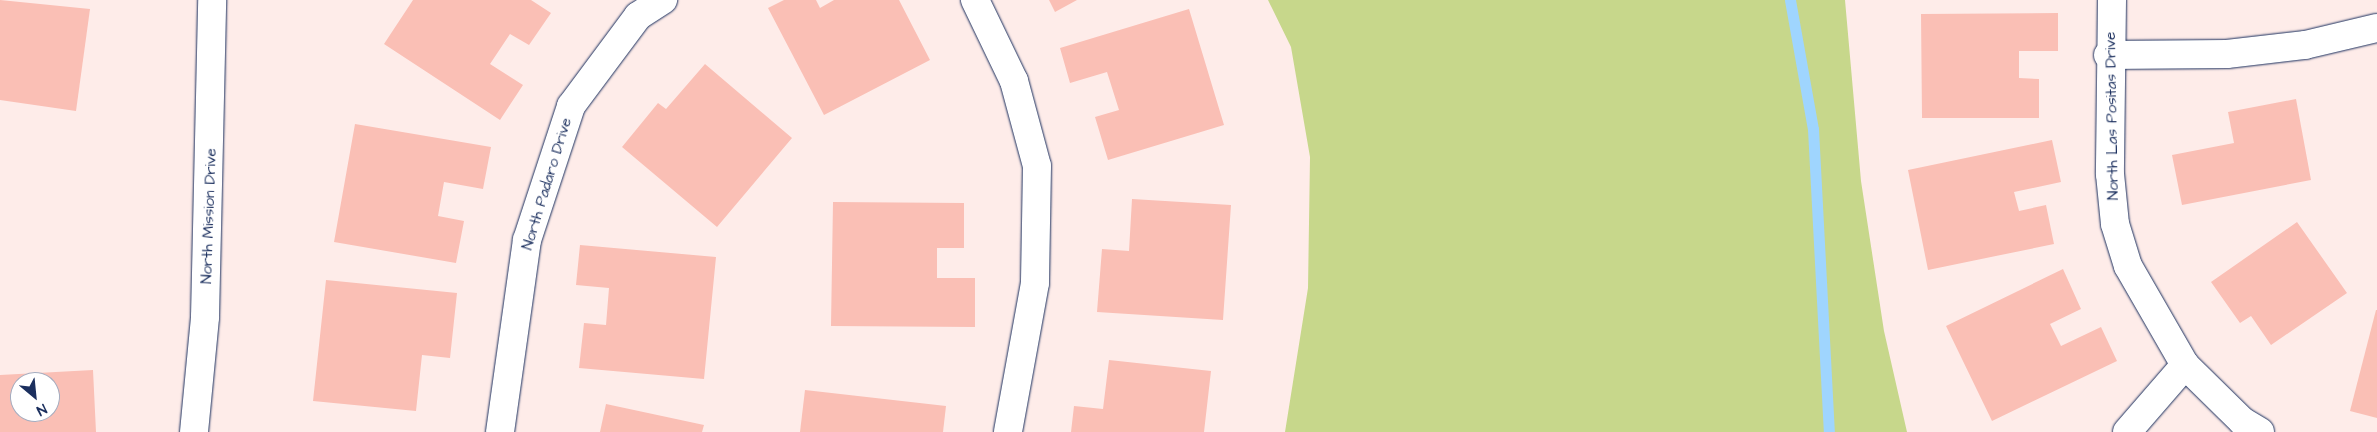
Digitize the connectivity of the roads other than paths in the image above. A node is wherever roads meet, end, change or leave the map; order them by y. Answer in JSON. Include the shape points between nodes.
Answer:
{"nodes":[{"id":1,"x":212,"y":0,"type":"edge"},
{"id":2,"x":663,"y":0,"type":"edge"},
{"id":3,"x":974,"y":0,"type":"edge"},
{"id":4,"x":2112,"y":0,"type":"edge"},
{"id":5,"x":2377,"y":28,"type":"edge"},
{"id":6,"x":2108,"y":55,"type":"junction"},
{"id":7,"x":2185,"y":365,"type":"junction"},
{"id":8,"x":194,"y":432,"type":"edge"},
{"id":9,"x":500,"y":432,"type":"edge"},
{"id":10,"x":1008,"y":432,"type":"edge"},
{"id":11,"x":2127,"y":432,"type":"edge"},
{"id":12,"x":2260,"y":432,"type":"edge"}],
"edges":[{"from":1,"to":8,"type":"street","name":"North Mission Drive","via":[[205,317]]},
{"from":2,"to":9,"type":"street","name":"North Padaro Drive","via":[[638,16],[571,106],[527,240]]},
{"from":3,"to":10,"type":"street","via":[[1014,81],[1037,166],[1035,283]]},
{"from":4,"to":6,"type":"street","name":"North Las Positas Drive"},
{"from":5,"to":6,"type":"street","via":[[2305,45],[2227,54]]},
{"from":6,"to":7,"type":"street","name":"North Las Positas Drive","via":[[2115,224],[2128,266]]},
{"from":7,"to":11,"type":"street"},
{"from":7,"to":12,"type":"street","name":"North Las Positas Drive","via":[[2242,421]]}]}
